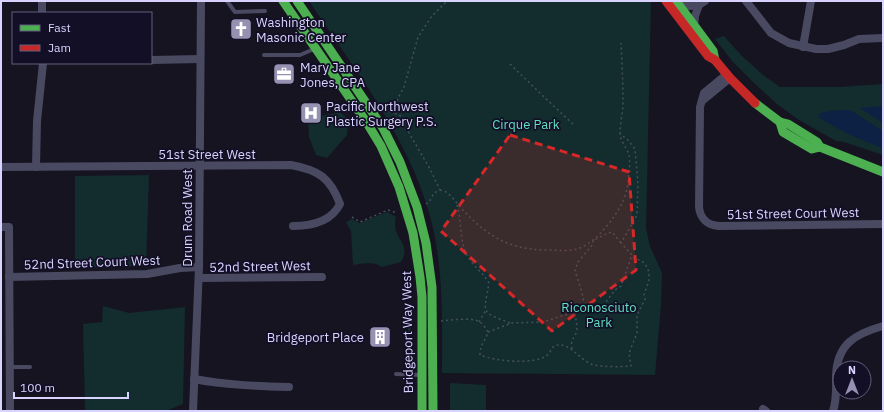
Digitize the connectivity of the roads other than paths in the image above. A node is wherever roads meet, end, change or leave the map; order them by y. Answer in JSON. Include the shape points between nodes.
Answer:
{"nodes":[{"id":1,"x":42,"y":1,"type":"edge"},
{"id":2,"x":201,"y":1,"type":"edge"},
{"id":3,"x":227,"y":1,"type":"edge"},
{"id":4,"x":283,"y":1,"type":"edge"},
{"id":5,"x":297,"y":1,"type":"edge"},
{"id":6,"x":666,"y":1,"type":"edge"},
{"id":7,"x":746,"y":1,"type":"edge"},
{"id":8,"x":811,"y":1,"type":"edge"},
{"id":9,"x":677,"y":3,"type":"edge"},
{"id":10,"x":702,"y":3,"type":"edge"},
{"id":11,"x":265,"y":11,"type":"dead end"},
{"id":12,"x":42,"y":12,"type":"edge"},
{"id":13,"x":694,"y":26,"type":"junction"},
{"id":14,"x":883,"y":38,"type":"edge"},
{"id":15,"x":802,"y":47,"type":"junction"},
{"id":16,"x":315,"y":48,"type":"junction"},
{"id":17,"x":264,"y":55,"type":"dead end"},
{"id":18,"x":200,"y":59,"type":"junction"},
{"id":19,"x":152,"y":60,"type":"edge"},
{"id":20,"x":714,"y":60,"type":"junction"},
{"id":21,"x":43,"y":64,"type":"edge"},
{"id":22,"x":728,"y":76,"type":"junction"},
{"id":23,"x":200,"y":165,"type":"junction"},
{"id":24,"x":1,"y":167,"type":"edge"},
{"id":25,"x":36,"y":167,"type":"junction"},
{"id":26,"x":883,"y":172,"type":"edge"},
{"id":27,"x":883,"y":224,"type":"edge"},
{"id":28,"x":293,"y":226,"type":"dead end"},
{"id":29,"x":5,"y":227,"type":"edge"},
{"id":30,"x":199,"y":267,"type":"junction"},
{"id":31,"x":9,"y":277,"type":"junction"},
{"id":32,"x":322,"y":277,"type":"dead end"},
{"id":33,"x":199,"y":278,"type":"junction"},
{"id":34,"x":883,"y":326,"type":"edge"},
{"id":35,"x":10,"y":367,"type":"junction"},
{"id":36,"x":30,"y":367,"type":"dead end"},
{"id":37,"x":396,"y":374,"type":"dead end"},
{"id":38,"x":422,"y":375,"type":"junction"},
{"id":39,"x":194,"y":379,"type":"junction"},
{"id":40,"x":289,"y":387,"type":"dead end"},
{"id":41,"x":10,"y":411,"type":"edge"},
{"id":42,"x":193,"y":411,"type":"edge"},
{"id":43,"x":422,"y":411,"type":"edge"},
{"id":44,"x":433,"y":411,"type":"edge"},
{"id":45,"x":833,"y":411,"type":"edge"}],
"edges":[{"from":1,"to":12,"type":"street"},
{"from":2,"to":18,"type":"street","name":"Drum Road West"},
{"from":3,"to":11,"type":"lane","via":[[236,12]]},
{"from":4,"to":16,"type":"main road","name":"Bridgeport Way West"},
{"from":5,"to":44,"type":"main road","name":"Bridgeport Way West","via":[[383,128],[418,207],[432,287]]},
{"from":6,"to":20,"type":"main road","via":[[708,56]]},
{"from":7,"to":15,"type":"street","via":[[771,33],[786,42]]},
{"from":8,"to":15,"type":"street"},
{"from":9,"to":10,"type":"street","via":[[690,6]]},
{"from":9,"to":13,"type":"main road"},
{"from":10,"to":13,"type":"street","via":[[695,16]]},
{"from":13,"to":20,"type":"main road","via":[[713,51]]},
{"from":14,"to":15,"type":"street","via":[[859,39],[828,49]]},
{"from":16,"to":17,"type":"lane","via":[[300,55]]},
{"from":16,"to":38,"type":"main road","name":"Bridgeport Way West","via":[[381,146],[407,210],[413,233],[422,297]]},
{"from":18,"to":19,"type":"street"},
{"from":18,"to":23,"type":"street","name":"Drum Road West"},
{"from":20,"to":22,"type":"main road"},
{"from":21,"to":25,"type":"street","via":[[37,121]]},
{"from":22,"to":26,"type":"main road","via":[[780,122],[788,124],[817,142],[820,147]]},
{"from":22,"to":27,"type":"street","name":"51st Street Court West","via":[[705,92],[699,116],[698,207],[705,221],[719,226]]},
{"from":23,"to":25,"type":"street","name":"51st Street West"},
{"from":23,"to":28,"type":"street","name":"51st Street West","via":[[291,165],[306,168],[326,178],[340,204],[336,212],[319,223]]},
{"from":23,"to":30,"type":"street","name":"Drum Road West"},
{"from":24,"to":25,"type":"street","name":"51st Street West"},
{"from":29,"to":31,"type":"street"},
{"from":30,"to":31,"type":"street","name":"52nd Street Court West","via":[[147,274]]},
{"from":30,"to":33,"type":"street","name":"Drum Road West"},
{"from":31,"to":35,"type":"street"},
{"from":32,"to":33,"type":"street","name":"52nd Street West"},
{"from":33,"to":39,"type":"street","name":"Drum Road West"},
{"from":34,"to":45,"type":"street","via":[[861,333],[852,339],[842,352],[836,369]]},
{"from":35,"to":36,"type":"lane"},
{"from":35,"to":41,"type":"street"},
{"from":37,"to":38,"type":"lane"},
{"from":38,"to":43,"type":"main road","name":"Bridgeport Way West"},
{"from":39,"to":40,"type":"street","via":[[228,384]]},
{"from":39,"to":42,"type":"street","name":"Drum Road West"}]}
